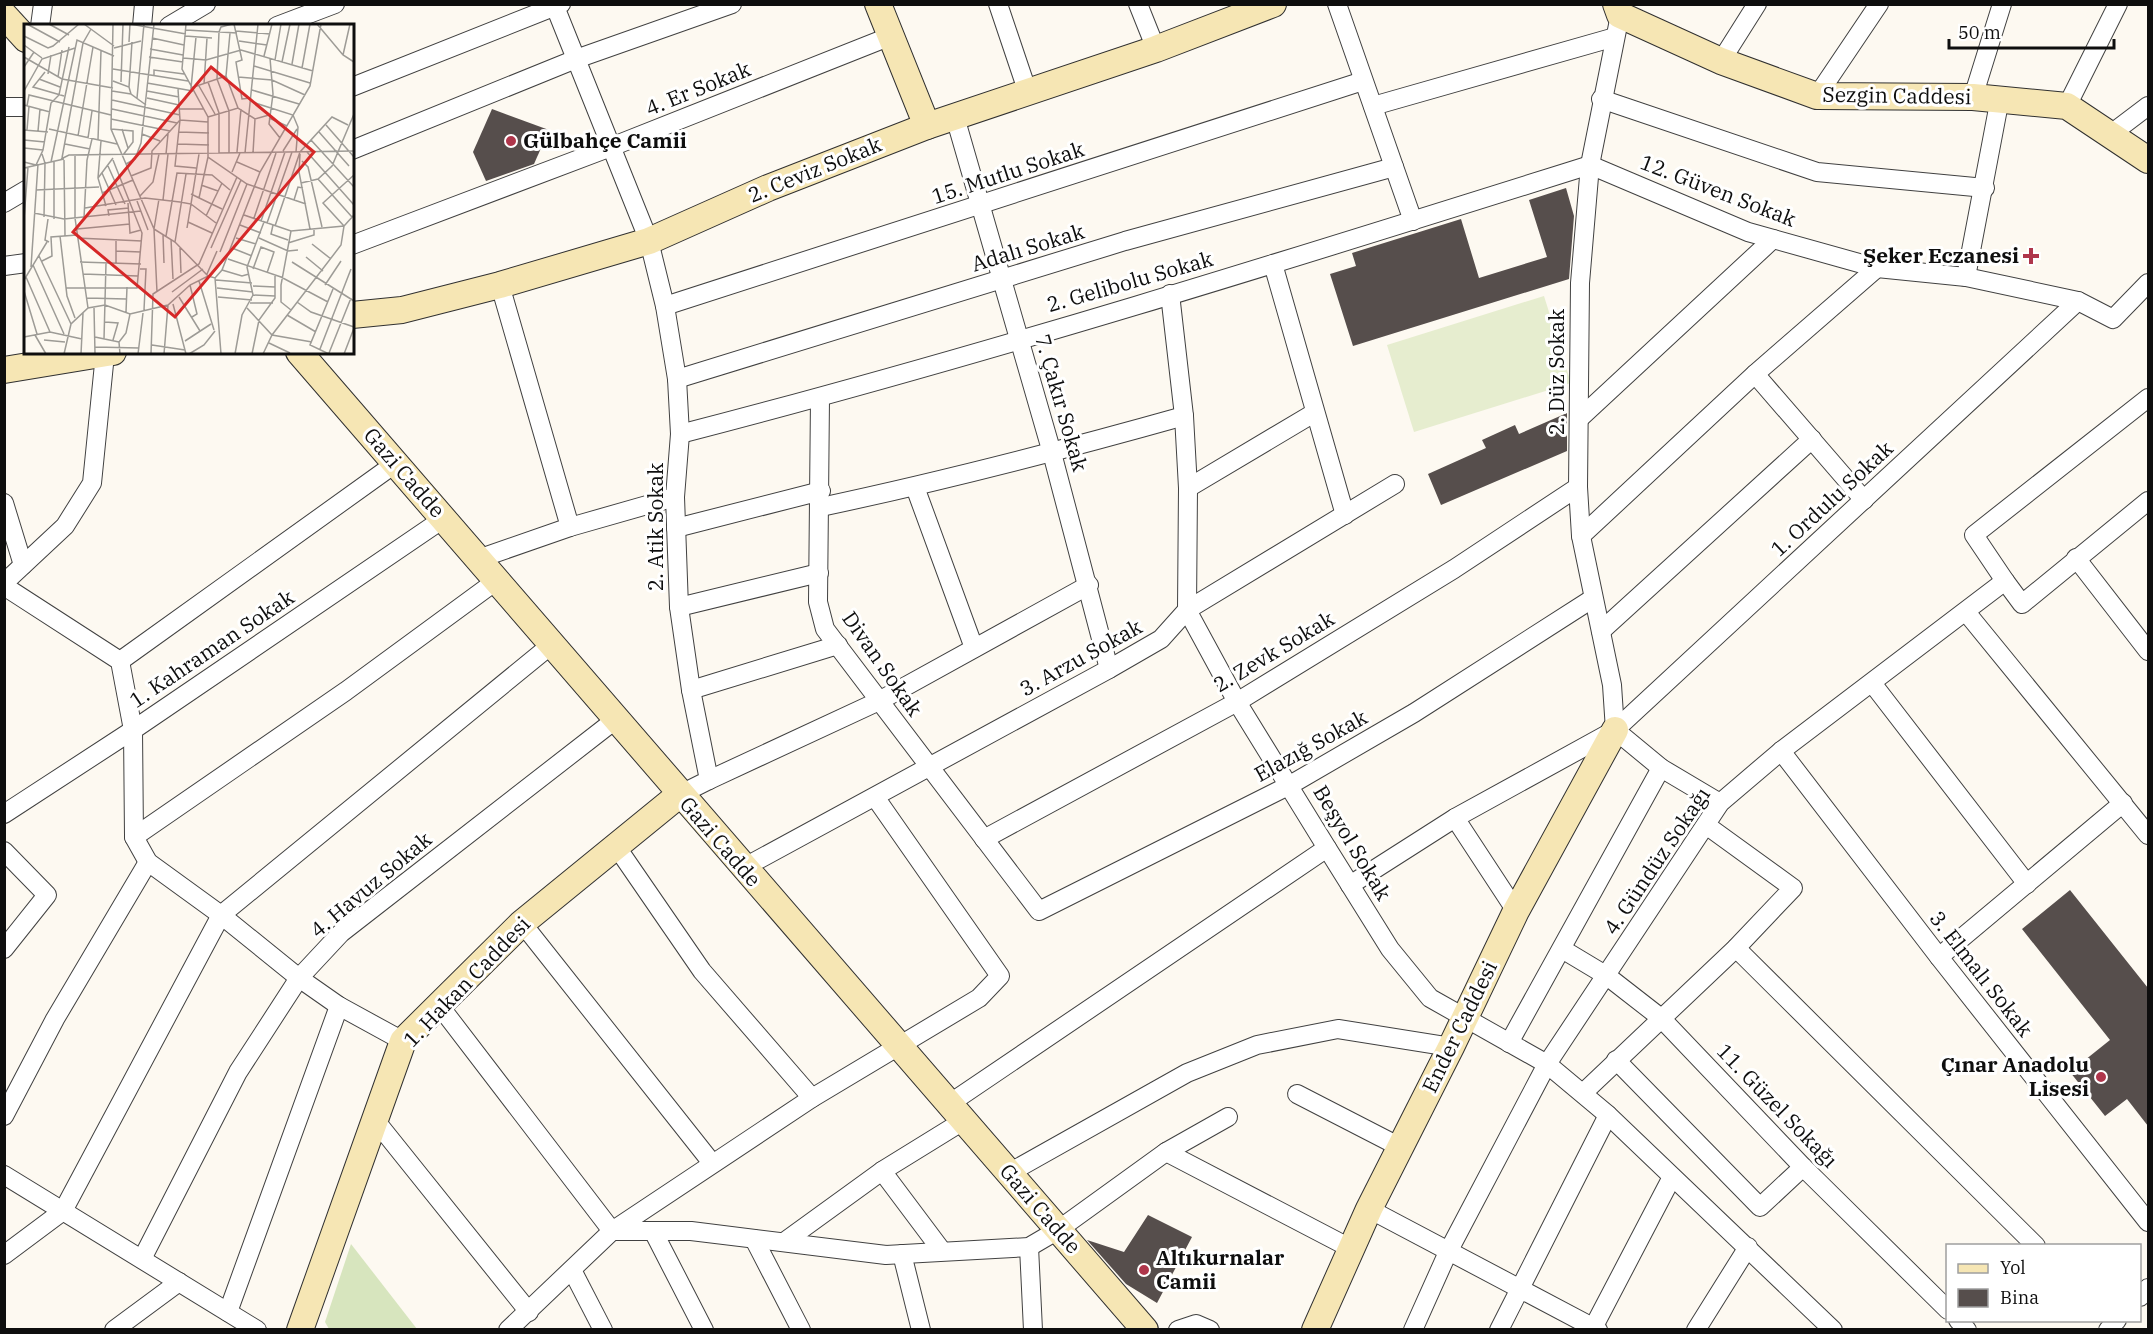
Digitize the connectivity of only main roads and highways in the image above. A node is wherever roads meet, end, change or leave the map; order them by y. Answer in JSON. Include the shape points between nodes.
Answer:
{"nodes":[{"id":1,"x":878,"y":4,"type":"edge"},
{"id":2,"x":1262,"y":6,"type":"edge"},
{"id":3,"x":4,"y":15,"type":"edge"},
{"id":4,"x":1617,"y":19,"type":"edge"},
{"id":5,"x":24,"y":37,"type":"edge"},
{"id":6,"x":927,"y":126,"type":"junction"},
{"id":7,"x":2148,"y":160,"type":"edge"},
{"id":8,"x":354,"y":315,"type":"edge"},
{"id":9,"x":103,"y":354,"type":"edge"},
{"id":10,"x":301,"y":354,"type":"edge"},
{"id":11,"x":4,"y":370,"type":"edge"},
{"id":12,"x":1615,"y":730,"type":"road end"},
{"id":13,"x":680,"y":795,"type":"junction"},
{"id":14,"x":307,"y":1324,"type":"edge"},
{"id":15,"x":1145,"y":1329,"type":"edge"},
{"id":16,"x":1315,"y":1329,"type":"edge"}],
"edges":[{"from":1,"to":6,"type":"main road"},
{"from":2,"to":6,"type":"main road","name":"2. Ceviz Sokak","via":[[1156,49]]},
{"from":3,"to":5,"type":"main road"},
{"from":4,"to":7,"type":"main road","name":"Sezgin Caddesi","via":[[1817,96],[1973,97],[2067,106]]},
{"from":6,"to":8,"type":"main road","name":"2. Ceviz Sokak","via":[[768,188],[649,241],[402,310]]},
{"from":9,"to":11,"type":"main road"},
{"from":10,"to":13,"type":"main road","name":"Gazi Cadde"},
{"from":12,"to":16,"type":"main road","name":"Ender Caddesi","via":[[1516,911],[1368,1209]]},
{"from":13,"to":14,"type":"main road","name":"1. Hakan Caddesi","via":[[522,923],[403,1041]]},
{"from":13,"to":15,"type":"main road","name":"Gazi Cadde"}]}
